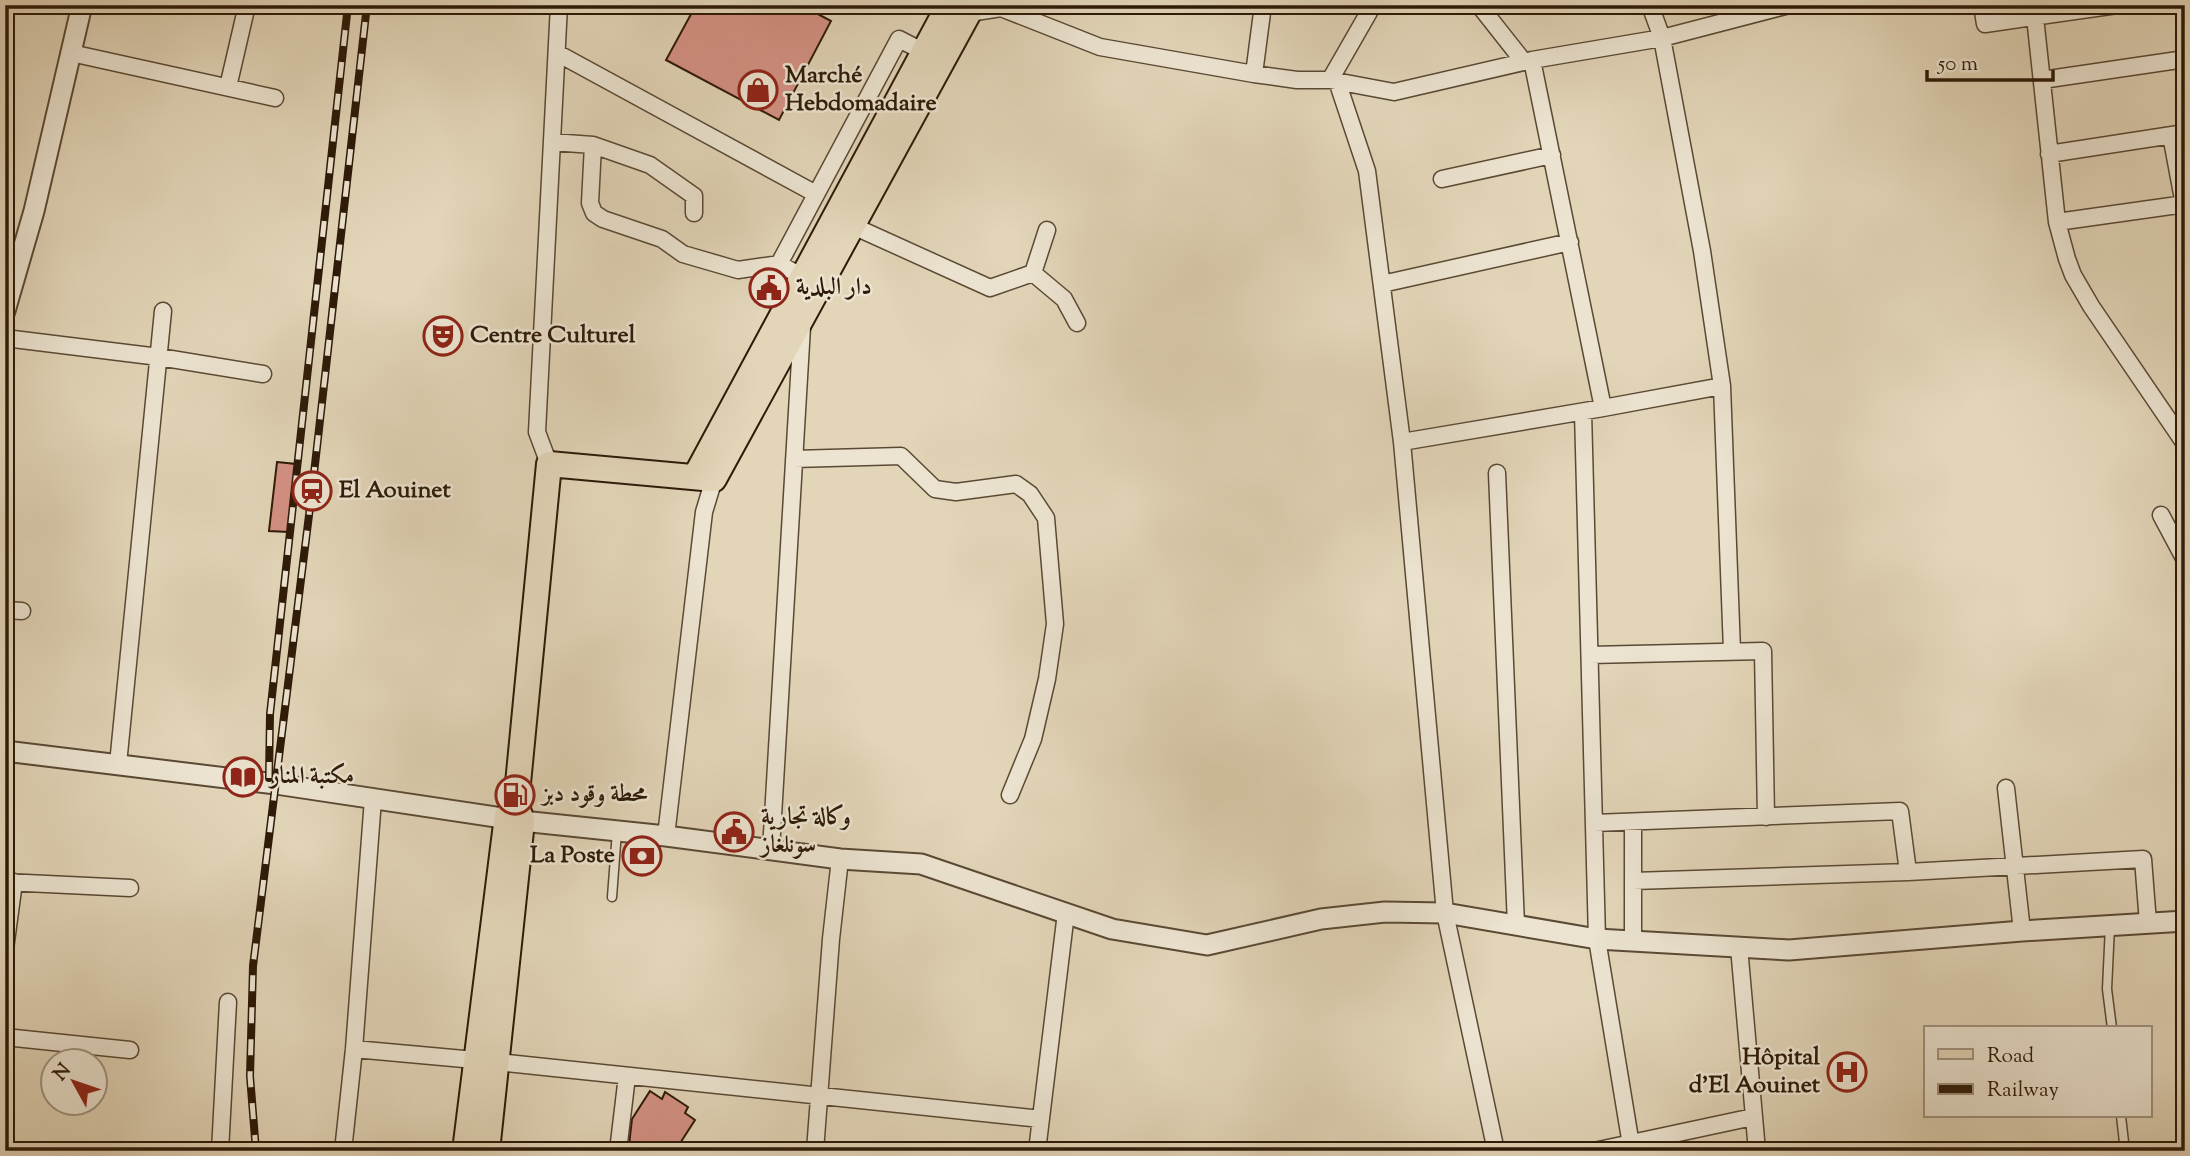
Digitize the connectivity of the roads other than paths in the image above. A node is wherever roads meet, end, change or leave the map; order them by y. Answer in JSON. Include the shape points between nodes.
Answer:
{"nodes":[{"id":1,"x":82,"y":5,"type":"edge"},
{"id":2,"x":247,"y":5,"type":"edge"},
{"id":3,"x":559,"y":5,"type":"edge"},
{"id":4,"x":568,"y":5,"type":"edge"},
{"id":5,"x":1263,"y":5,"type":"edge"},
{"id":6,"x":1373,"y":5,"type":"edge"},
{"id":7,"x":1479,"y":5,"type":"edge"},
{"id":8,"x":1650,"y":5,"type":"edge"},
{"id":9,"x":1789,"y":5,"type":"edge"},
{"id":10,"x":1982,"y":5,"type":"edge"},
{"id":11,"x":2117,"y":5,"type":"edge"},
{"id":12,"x":958,"y":8,"type":"edge"},
{"id":13,"x":2035,"y":17,"type":"junction"},
{"id":14,"x":558,"y":24,"type":"junction"},
{"id":15,"x":1662,"y":38,"type":"junction"},
{"id":16,"x":556,"y":52,"type":"junction"},
{"id":17,"x":924,"y":52,"type":"junction"},
{"id":18,"x":71,"y":53,"type":"junction"},
{"id":19,"x":2185,"y":59,"type":"edge"},
{"id":20,"x":1528,"y":61,"type":"junction"},
{"id":21,"x":1254,"y":74,"type":"junction"},
{"id":22,"x":1334,"y":80,"type":"junction"},
{"id":23,"x":2042,"y":80,"type":"junction"},
{"id":24,"x":228,"y":88,"type":"junction"},
{"id":25,"x":275,"y":98,"type":"dead end"},
{"id":26,"x":2178,"y":134,"type":"edge"},
{"id":27,"x":552,"y":142,"type":"junction"},
{"id":28,"x":593,"y":145,"type":"junction"},
{"id":29,"x":2049,"y":154,"type":"junction"},
{"id":30,"x":1552,"y":155,"type":"junction"},
{"id":31,"x":1442,"y":179,"type":"dead end"},
{"id":32,"x":816,"y":194,"type":"junction"},
{"id":33,"x":2184,"y":206,"type":"edge"},
{"id":34,"x":694,"y":213,"type":"dead end"},
{"id":35,"x":2057,"y":222,"type":"junction"},
{"id":36,"x":853,"y":226,"type":"junction"},
{"id":37,"x":1047,"y":230,"type":"dead end"},
{"id":38,"x":1570,"y":242,"type":"junction"},
{"id":39,"x":779,"y":264,"type":"junction"},
{"id":40,"x":1032,"y":273,"type":"junction"},
{"id":41,"x":803,"y":276,"type":"junction"},
{"id":42,"x":1382,"y":284,"type":"junction"},
{"id":43,"x":8,"y":289,"type":"edge"},
{"id":44,"x":5,"y":311,"type":"edge"},
{"id":45,"x":163,"y":311,"type":"dead end"},
{"id":46,"x":803,"y":317,"type":"junction"},
{"id":47,"x":1077,"y":323,"type":"dead end"},
{"id":48,"x":5,"y":338,"type":"edge"},
{"id":49,"x":159,"y":356,"type":"junction"},
{"id":50,"x":263,"y":374,"type":"dead end"},
{"id":51,"x":1722,"y":386,"type":"junction"},
{"id":52,"x":1603,"y":408,"type":"junction"},
{"id":53,"x":1583,"y":412,"type":"junction"},
{"id":54,"x":1402,"y":442,"type":"junction"},
{"id":55,"x":2185,"y":444,"type":"edge"},
{"id":56,"x":794,"y":459,"type":"junction"},
{"id":57,"x":549,"y":464,"type":"junction"},
{"id":58,"x":1497,"y":473,"type":"dead end"},
{"id":59,"x":705,"y":478,"type":"junction"},
{"id":60,"x":2161,"y":515,"type":"dead end"},
{"id":61,"x":2185,"y":560,"type":"edge"},
{"id":62,"x":5,"y":610,"type":"edge"},
{"id":63,"x":22,"y":611,"type":"dead end"},
{"id":64,"x":1732,"y":651,"type":"junction"},
{"id":65,"x":1590,"y":655,"type":"junction"},
{"id":66,"x":5,"y":751,"type":"edge"},
{"id":67,"x":118,"y":764,"type":"junction"},
{"id":68,"x":2006,"y":788,"type":"dead end"},
{"id":69,"x":1010,"y":795,"type":"dead end"},
{"id":70,"x":373,"y":799,"type":"junction"},
{"id":71,"x":514,"y":815,"type":"junction"},
{"id":72,"x":1766,"y":817,"type":"junction"},
{"id":73,"x":1633,"y":822,"type":"junction"},
{"id":74,"x":1594,"y":823,"type":"junction"},
{"id":75,"x":617,"y":831,"type":"junction"},
{"id":76,"x":666,"y":836,"type":"junction"},
{"id":77,"x":771,"y":850,"type":"junction"},
{"id":78,"x":840,"y":859,"type":"junction"},
{"id":79,"x":2016,"y":866,"type":"junction"},
{"id":80,"x":1908,"y":872,"type":"junction"},
{"id":81,"x":1633,"y":881,"type":"junction"},
{"id":82,"x":10,"y":882,"type":"edge"},
{"id":83,"x":130,"y":888,"type":"dead end"},
{"id":84,"x":612,"y":897,"type":"dead end"},
{"id":85,"x":1066,"y":913,"type":"junction"},
{"id":86,"x":1445,"y":913,"type":"junction"},
{"id":87,"x":2185,"y":920,"type":"edge"},
{"id":88,"x":2148,"y":923,"type":"junction"},
{"id":89,"x":1516,"y":925,"type":"junction"},
{"id":90,"x":2110,"y":926,"type":"junction"},
{"id":91,"x":2022,"y":931,"type":"junction"},
{"id":92,"x":1597,"y":939,"type":"junction"},
{"id":93,"x":1633,"y":941,"type":"junction"},
{"id":94,"x":1739,"y":947,"type":"junction"},
{"id":95,"x":5,"y":949,"type":"edge"},
{"id":96,"x":228,"y":1002,"type":"dead end"},
{"id":97,"x":2112,"y":1026,"type":"edge"},
{"id":98,"x":5,"y":1037,"type":"edge"},
{"id":99,"x":130,"y":1049,"type":"dead end"},
{"id":100,"x":354,"y":1049,"type":"junction"},
{"id":101,"x":486,"y":1061,"type":"junction"},
{"id":102,"x":627,"y":1076,"type":"junction"},
{"id":103,"x":818,"y":1096,"type":"junction"},
{"id":104,"x":1753,"y":1117,"type":"junction"},
{"id":105,"x":2121,"y":1118,"type":"edge"},
{"id":106,"x":1041,"y":1119,"type":"junction"},
{"id":107,"x":1631,"y":1147,"type":"edge"},
{"id":108,"x":220,"y":1151,"type":"edge"},
{"id":109,"x":343,"y":1151,"type":"edge"},
{"id":110,"x":465,"y":1151,"type":"edge"},
{"id":111,"x":487,"y":1151,"type":"edge"},
{"id":112,"x":618,"y":1151,"type":"edge"},
{"id":113,"x":815,"y":1151,"type":"edge"},
{"id":114,"x":1038,"y":1151,"type":"edge"},
{"id":115,"x":1496,"y":1151,"type":"edge"},
{"id":116,"x":1594,"y":1151,"type":"edge"},
{"id":117,"x":1757,"y":1151,"type":"edge"},
{"id":118,"x":2125,"y":1151,"type":"edge"}],
"edges":[{"from":1,"to":18,"type":"street"},
{"from":2,"to":24,"type":"street"},
{"from":3,"to":14,"type":"street"},
{"from":4,"to":14,"type":"street"},
{"from":5,"to":21,"type":"street"},
{"from":6,"to":22,"type":"street"},
{"from":7,"to":20,"type":"street"},
{"from":8,"to":15,"type":"street"},
{"from":9,"to":15,"type":"street"},
{"from":10,"to":13,"type":"street","via":[[1985,24]]},
{"from":11,"to":13,"type":"street"},
{"from":12,"to":17,"type":"main road"},
{"from":12,"to":21,"type":"street","via":[[1001,8],[1100,47]]},
{"from":12,"to":36,"type":"main road"},
{"from":13,"to":23,"type":"street"},
{"from":14,"to":16,"type":"street"},
{"from":15,"to":20,"type":"street"},
{"from":15,"to":51,"type":"street"},
{"from":16,"to":27,"type":"street"},
{"from":16,"to":32,"type":"street"},
{"from":17,"to":32,"type":"street","via":[[899,39]]},
{"from":17,"to":41,"type":"main road"},
{"from":18,"to":24,"type":"street"},
{"from":18,"to":43,"type":"street","via":[[34,211]]},
{"from":19,"to":23,"type":"street"},
{"from":20,"to":22,"type":"street","via":[[1394,92]]},
{"from":20,"to":30,"type":"street"},
{"from":21,"to":22,"type":"street"},
{"from":22,"to":42,"type":"street","via":[[1367,171]]},
{"from":23,"to":29,"type":"street"},
{"from":24,"to":25,"type":"street"},
{"from":26,"to":29,"type":"street"},
{"from":26,"to":33,"type":"street"},
{"from":27,"to":28,"type":"street"},
{"from":27,"to":57,"type":"street","via":[[537,432]]},
{"from":28,"to":34,"type":"street","via":[[650,165],[694,196]]},
{"from":28,"to":39,"type":"street","via":[[590,202],[603,219],[662,239],[683,254],[738,270]]},
{"from":29,"to":35,"type":"street"},
{"from":30,"to":31,"type":"street"},
{"from":30,"to":38,"type":"street"},
{"from":32,"to":39,"type":"street"},
{"from":33,"to":35,"type":"street"},
{"from":35,"to":55,"type":"street","via":[[2081,291]]},
{"from":36,"to":40,"type":"street","via":[[990,288]]},
{"from":36,"to":46,"type":"main road"},
{"from":37,"to":40,"type":"street"},
{"from":38,"to":42,"type":"street"},
{"from":38,"to":52,"type":"street"},
{"from":39,"to":41,"type":"street"},
{"from":40,"to":47,"type":"street","via":[[1064,299]]},
{"from":41,"to":59,"type":"main road"},
{"from":42,"to":54,"type":"street"},
{"from":43,"to":44,"type":"street"},
{"from":45,"to":49,"type":"street"},
{"from":46,"to":56,"type":"street"},
{"from":46,"to":59,"type":"main road"},
{"from":48,"to":49,"type":"street"},
{"from":49,"to":50,"type":"street"},
{"from":49,"to":67,"type":"street"},
{"from":51,"to":52,"type":"street"},
{"from":51,"to":64,"type":"street"},
{"from":52,"to":53,"type":"street"},
{"from":53,"to":54,"type":"street"},
{"from":53,"to":65,"type":"street"},
{"from":54,"to":86,"type":"street"},
{"from":56,"to":69,"type":"street","via":[[901,456],[935,489],[956,492],[1016,484],[1030,494],[1046,518],[1055,624],[1033,739]]},
{"from":56,"to":77,"type":"street"},
{"from":57,"to":59,"type":"main road"},
{"from":57,"to":71,"type":"main road"},
{"from":58,"to":89,"type":"street"},
{"from":59,"to":76,"type":"street"},
{"from":60,"to":61,"type":"street"},
{"from":62,"to":63,"type":"street"},
{"from":64,"to":65,"type":"street"},
{"from":64,"to":72,"type":"street","via":[[1763,650]]},
{"from":65,"to":74,"type":"street"},
{"from":66,"to":67,"type":"street"},
{"from":67,"to":70,"type":"street"},
{"from":68,"to":79,"type":"street"},
{"from":70,"to":71,"type":"street"},
{"from":70,"to":100,"type":"street"},
{"from":71,"to":75,"type":"street"},
{"from":71,"to":101,"type":"main road"},
{"from":72,"to":73,"type":"street"},
{"from":72,"to":80,"type":"street","via":[[1900,811]]},
{"from":73,"to":74,"type":"street"},
{"from":73,"to":81,"type":"street"},
{"from":74,"to":92,"type":"street"},
{"from":75,"to":76,"type":"street"},
{"from":75,"to":84,"type":"lane"},
{"from":76,"to":77,"type":"street"},
{"from":77,"to":78,"type":"street"},
{"from":78,"to":85,"type":"street","via":[[921,864]]},
{"from":78,"to":103,"type":"street"},
{"from":79,"to":80,"type":"street"},
{"from":79,"to":88,"type":"street","via":[[2143,859]]},
{"from":79,"to":91,"type":"street"},
{"from":80,"to":81,"type":"street"},
{"from":81,"to":93,"type":"street"},
{"from":82,"to":83,"type":"street"},
{"from":82,"to":95,"type":"street"},
{"from":85,"to":86,"type":"street","via":[[1112,929],[1207,945],[1321,919],[1385,912]]},
{"from":85,"to":106,"type":"street"},
{"from":86,"to":89,"type":"street"},
{"from":86,"to":115,"type":"street"},
{"from":87,"to":88,"type":"street"},
{"from":88,"to":90,"type":"street"},
{"from":89,"to":92,"type":"street"},
{"from":90,"to":91,"type":"street"},
{"from":90,"to":97,"type":"lane","via":[[2107,989]]},
{"from":91,"to":94,"type":"street","via":[[1789,950]]},
{"from":92,"to":93,"type":"street"},
{"from":92,"to":107,"type":"street"},
{"from":93,"to":94,"type":"street"},
{"from":94,"to":104,"type":"street"},
{"from":96,"to":108,"type":"street"},
{"from":98,"to":99,"type":"street"},
{"from":100,"to":101,"type":"street"},
{"from":100,"to":109,"type":"street"},
{"from":101,"to":102,"type":"street"},
{"from":101,"to":110,"type":"main road"},
{"from":101,"to":111,"type":"main road"},
{"from":102,"to":103,"type":"street"},
{"from":102,"to":112,"type":"street"},
{"from":103,"to":106,"type":"street"},
{"from":103,"to":113,"type":"street"},
{"from":104,"to":107,"type":"street"},
{"from":104,"to":117,"type":"street"},
{"from":105,"to":118,"type":"lane"},
{"from":106,"to":114,"type":"street"},
{"from":107,"to":116,"type":"street"}]}
